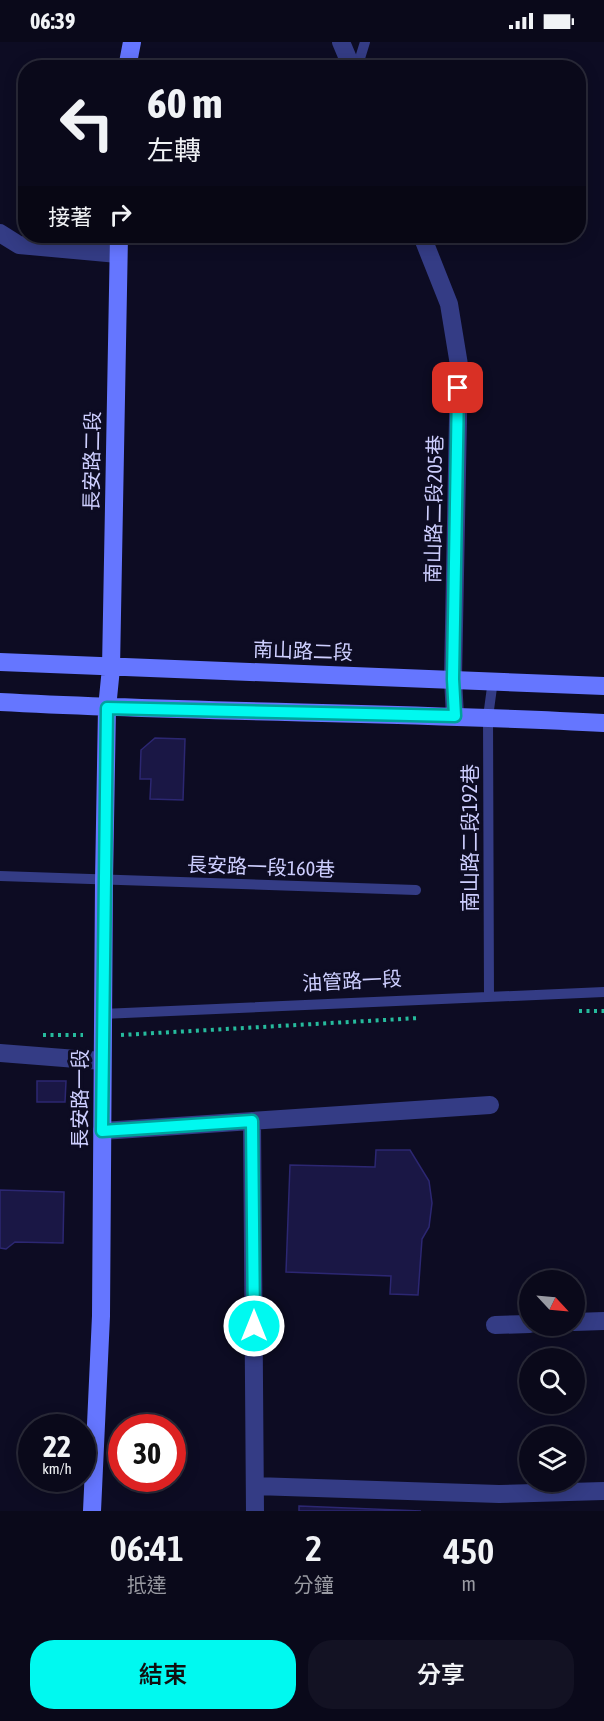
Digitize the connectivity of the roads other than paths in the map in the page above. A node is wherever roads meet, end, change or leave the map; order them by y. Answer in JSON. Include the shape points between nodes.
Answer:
{"nodes":[{"id":1,"x":132,"y":42,"type":"edge"},
{"id":2,"x":341,"y":42,"type":"edge"},
{"id":3,"x":365,"y":42,"type":"edge"},
{"id":4,"x":129,"y":60,"type":"edge"},
{"id":5,"x":349,"y":60,"type":"edge"},
{"id":6,"x":359,"y":60,"type":"edge"},
{"id":7,"x":0,"y":233,"type":"edge"},
{"id":8,"x":425,"y":243,"type":"edge"},
{"id":9,"x":119,"y":245,"type":"edge"},
{"id":10,"x":0,"y":662,"type":"edge"},
{"id":11,"x":111,"y":668,"type":"junction"},
{"id":12,"x":453,"y":679,"type":"junction"},
{"id":13,"x":493,"y":680,"type":"junction"},
{"id":14,"x":604,"y":686,"type":"edge"},
{"id":15,"x":109,"y":688,"type":"joint"},
{"id":16,"x":0,"y":702,"type":"edge"},
{"id":17,"x":107,"y":708,"type":"junction"},
{"id":18,"x":455,"y":716,"type":"junction"},
{"id":19,"x":488,"y":717,"type":"junction"},
{"id":20,"x":604,"y":723,"type":"edge"},
{"id":21,"x":0,"y":876,"type":"edge"},
{"id":22,"x":104,"y":881,"type":"junction"},
{"id":23,"x":416,"y":890,"type":"dead end"},
{"id":24,"x":604,"y":992,"type":"edge"},
{"id":25,"x":489,"y":996,"type":"junction"},
{"id":26,"x":102,"y":1014,"type":"junction"},
{"id":27,"x":0,"y":1053,"type":"edge"},
{"id":28,"x":102,"y":1060,"type":"junction"},
{"id":29,"x":490,"y":1105,"type":"dead end"},
{"id":30,"x":252,"y":1121,"type":"junction"},
{"id":31,"x":102,"y":1131,"type":"junction"},
{"id":32,"x":604,"y":1321,"type":"edge"},
{"id":33,"x":585,"y":1322,"type":"edge"},
{"id":34,"x":519,"y":1324,"type":"edge"},
{"id":35,"x":495,"y":1325,"type":"dead end"},
{"id":36,"x":255,"y":1486,"type":"junction"},
{"id":37,"x":604,"y":1491,"type":"edge"},
{"id":38,"x":92,"y":1511,"type":"edge"},
{"id":39,"x":255,"y":1511,"type":"edge"}],
"edges":[{"from":1,"to":4,"type":"street"},
{"from":2,"to":5,"type":"street"},
{"from":3,"to":6,"type":"lane"},
{"from":7,"to":9,"type":"street","via":[[19,245]]},
{"from":8,"to":12,"type":"street","name":"南山路二段205巷","via":[[448,304],[459,365]]},
{"from":9,"to":11,"type":"street","name":"長安路二段"},
{"from":10,"to":11,"type":"street","name":"南山路二段"},
{"from":11,"to":12,"type":"street","name":"南山路二段"},
{"from":11,"to":15,"type":"street","name":"長安路二段"},
{"from":12,"to":13,"type":"street","name":"南山路二段"},
{"from":12,"to":18,"type":"street","name":"南山路二段205巷"},
{"from":13,"to":14,"type":"street","name":"南山路二段"},
{"from":13,"to":19,"type":"lane","name":"南山路二段192巷"},
{"from":15,"to":17,"type":"street","name":"長安路一段"},
{"from":16,"to":17,"type":"street"},
{"from":17,"to":18,"type":"street"},
{"from":17,"to":22,"type":"street","name":"長安路一段"},
{"from":18,"to":19,"type":"street"},
{"from":19,"to":20,"type":"street"},
{"from":19,"to":25,"type":"lane","name":"南山路二段192巷"},
{"from":21,"to":22,"type":"lane","name":"長安路一段160巷"},
{"from":22,"to":23,"type":"lane","name":"長安路一段160巷"},
{"from":22,"to":26,"type":"street","name":"長安路一段"},
{"from":24,"to":25,"type":"lane","name":"油管路一段"},
{"from":25,"to":26,"type":"lane","name":"油管路一段"},
{"from":26,"to":28,"type":"street","name":"長安路一段"},
{"from":27,"to":28,"type":"street"},
{"from":28,"to":31,"type":"street","name":"長安路一段"},
{"from":29,"to":30,"type":"street"},
{"from":30,"to":31,"type":"street"},
{"from":30,"to":36,"type":"street"},
{"from":31,"to":38,"type":"street","name":"長安路一段","via":[[101,1316]]},
{"from":32,"to":33,"type":"street"},
{"from":34,"to":35,"type":"street"},
{"from":36,"to":37,"type":"street","via":[[499,1494]]},
{"from":36,"to":39,"type":"street"}]}
